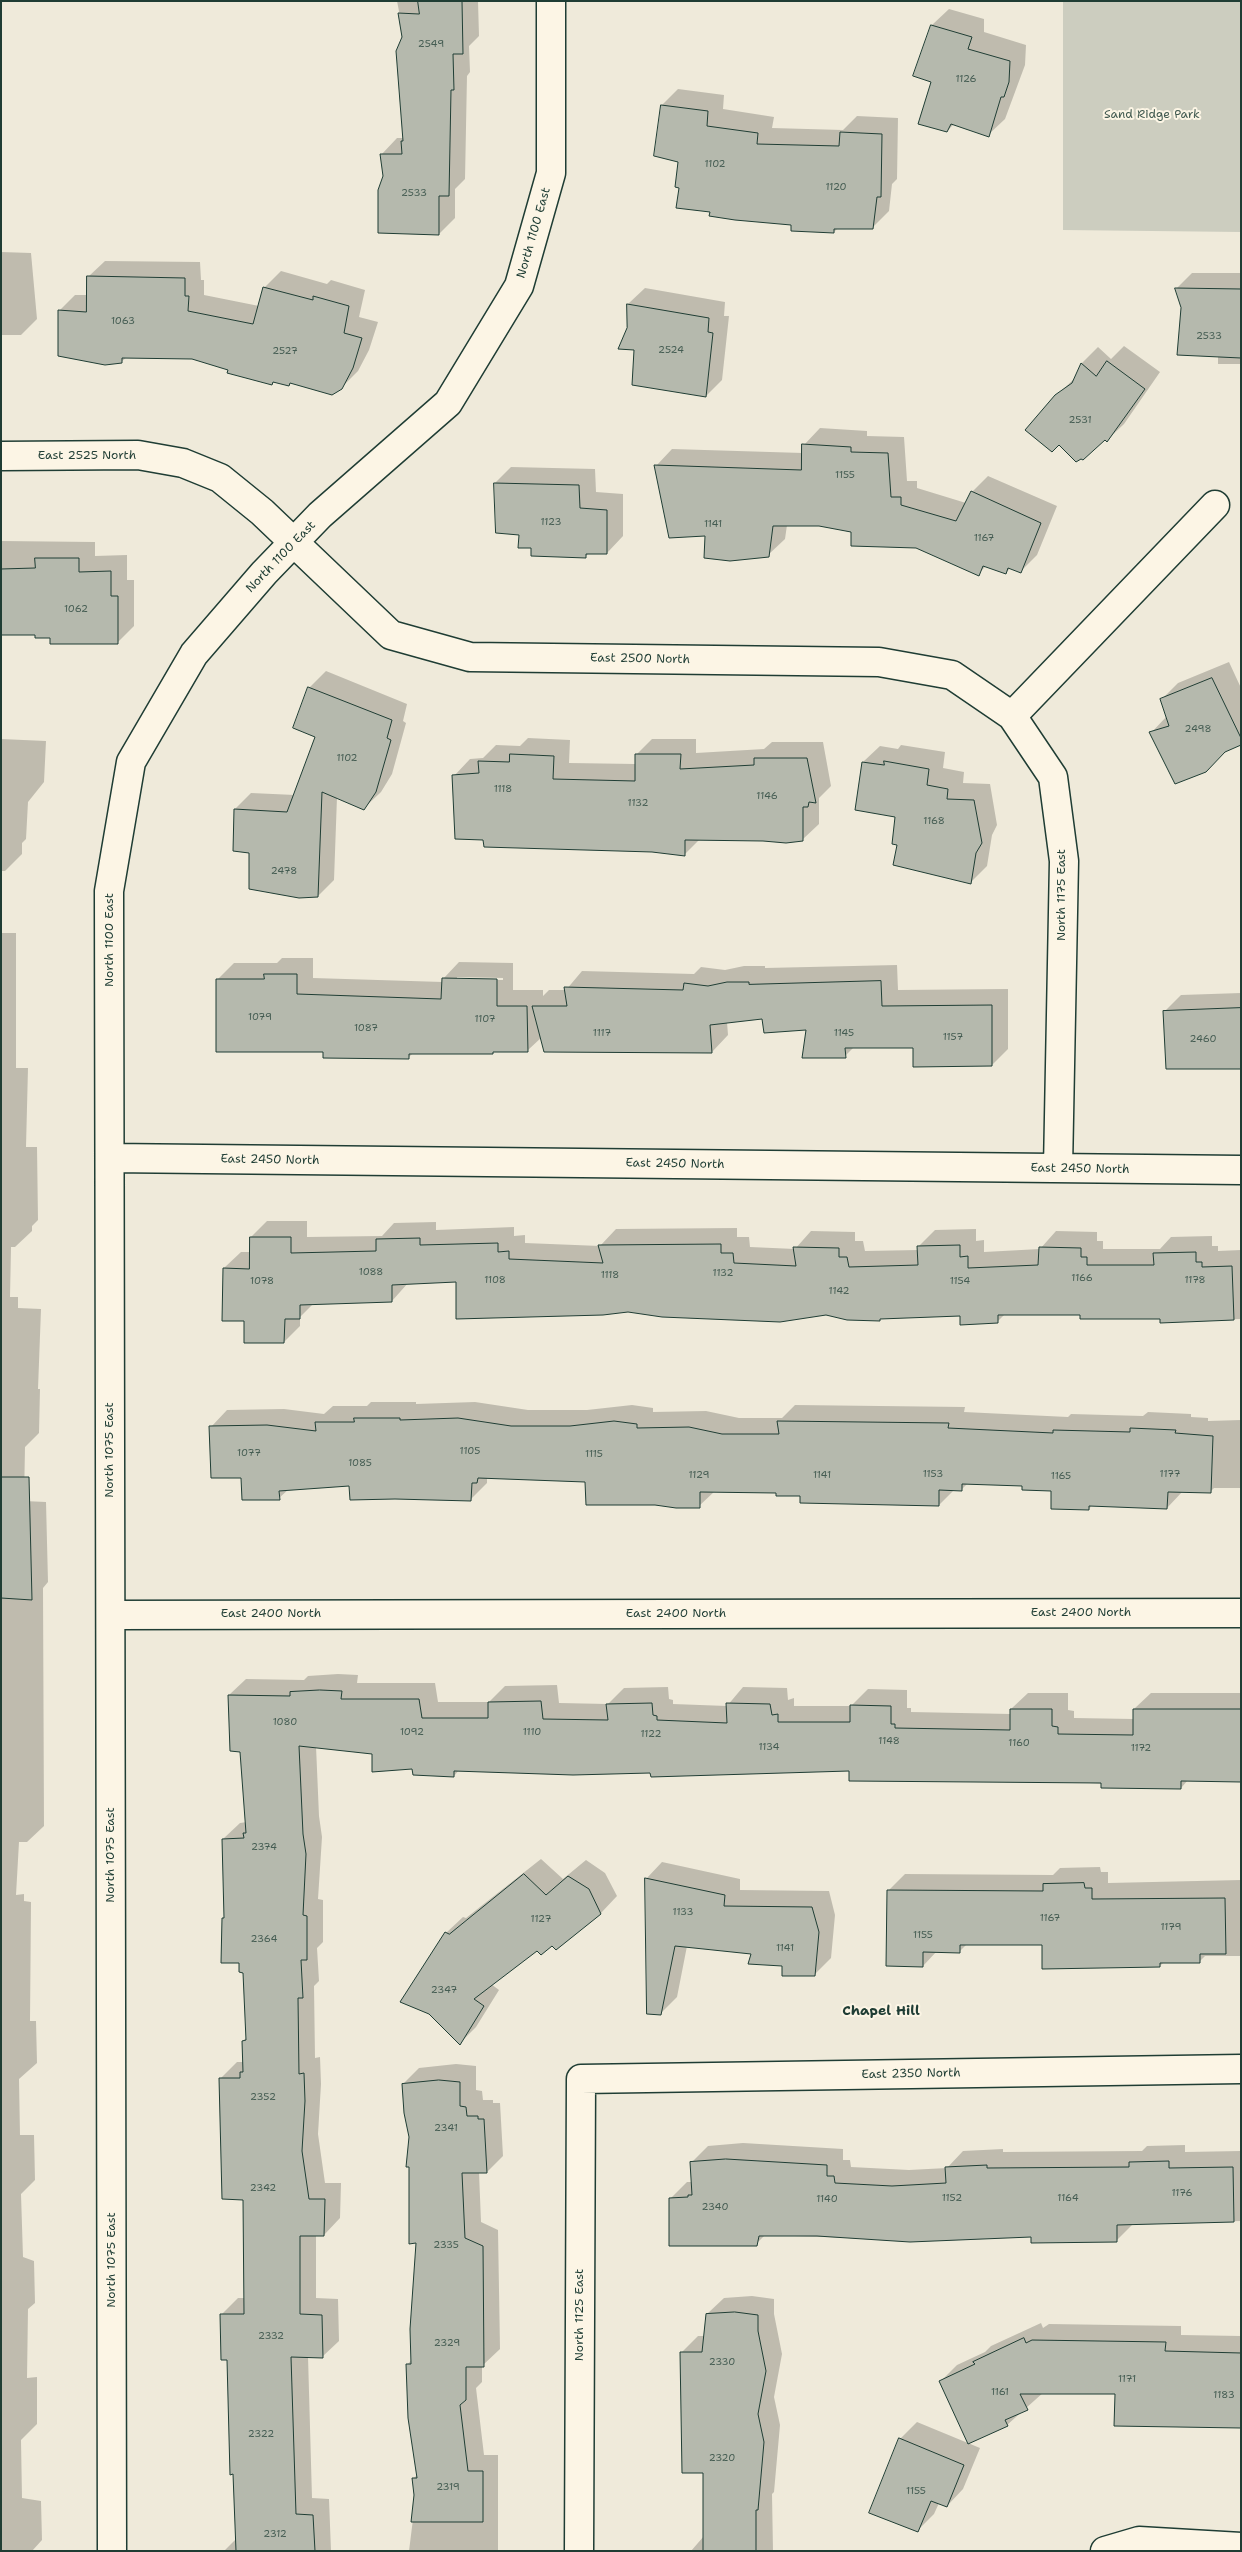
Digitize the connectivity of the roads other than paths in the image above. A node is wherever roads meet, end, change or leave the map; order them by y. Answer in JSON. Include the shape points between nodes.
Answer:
{"nodes":[{"id":1,"x":551,"y":1,"type":"edge"},
{"id":2,"x":1,"y":456,"type":"edge"},
{"id":3,"x":1215,"y":506,"type":"dead end"},
{"id":4,"x":293,"y":544,"type":"junction"},
{"id":5,"x":1012,"y":716,"type":"junction"},
{"id":6,"x":110,"y":1158,"type":"junction"},
{"id":7,"x":1058,"y":1168,"type":"junction"},
{"id":8,"x":1241,"y":1170,"type":"edge"},
{"id":9,"x":1241,"y":1613,"type":"edge"},
{"id":10,"x":111,"y":1614,"type":"junction"},
{"id":11,"x":1241,"y":2069,"type":"edge"},
{"id":12,"x":581,"y":2079,"type":"joint"},
{"id":13,"x":1241,"y":2547,"type":"edge"},
{"id":14,"x":112,"y":2551,"type":"edge"},
{"id":15,"x":579,"y":2551,"type":"edge"},
{"id":16,"x":1105,"y":2551,"type":"edge"}],
"edges":[{"from":1,"to":4,"type":"street","name":"North 1100 East","via":[[551,173],[519,286],[448,403],[320,516]]},
{"from":2,"to":4,"type":"street","name":"East 2525 North","via":[[138,455],[182,463],[220,478],[262,512]]},
{"from":3,"to":5,"type":"street"},
{"from":4,"to":5,"type":"street","name":"East 2500 North","via":[[391,635],[470,657],[879,662],[952,675]]},
{"from":4,"to":6,"type":"street","name":"North 1100 East","via":[[194,654],[131,762],[109,891]]},
{"from":5,"to":7,"type":"street","name":"North 1175 East","via":[[1053,777],[1064,861]]},
{"from":6,"to":7,"type":"street","name":"East 2450 North"},
{"from":6,"to":10,"type":"street","name":"North 1075 East"},
{"from":7,"to":8,"type":"street","name":"East 2450 North"},
{"from":9,"to":10,"type":"street","name":"East 2400 North"},
{"from":10,"to":14,"type":"street","name":"North 1075 East"},
{"from":11,"to":12,"type":"street","name":"East 2350 North"},
{"from":12,"to":15,"type":"street","name":"North 1125 East"},
{"from":13,"to":16,"type":"street","via":[[1139,2541]]}]}
